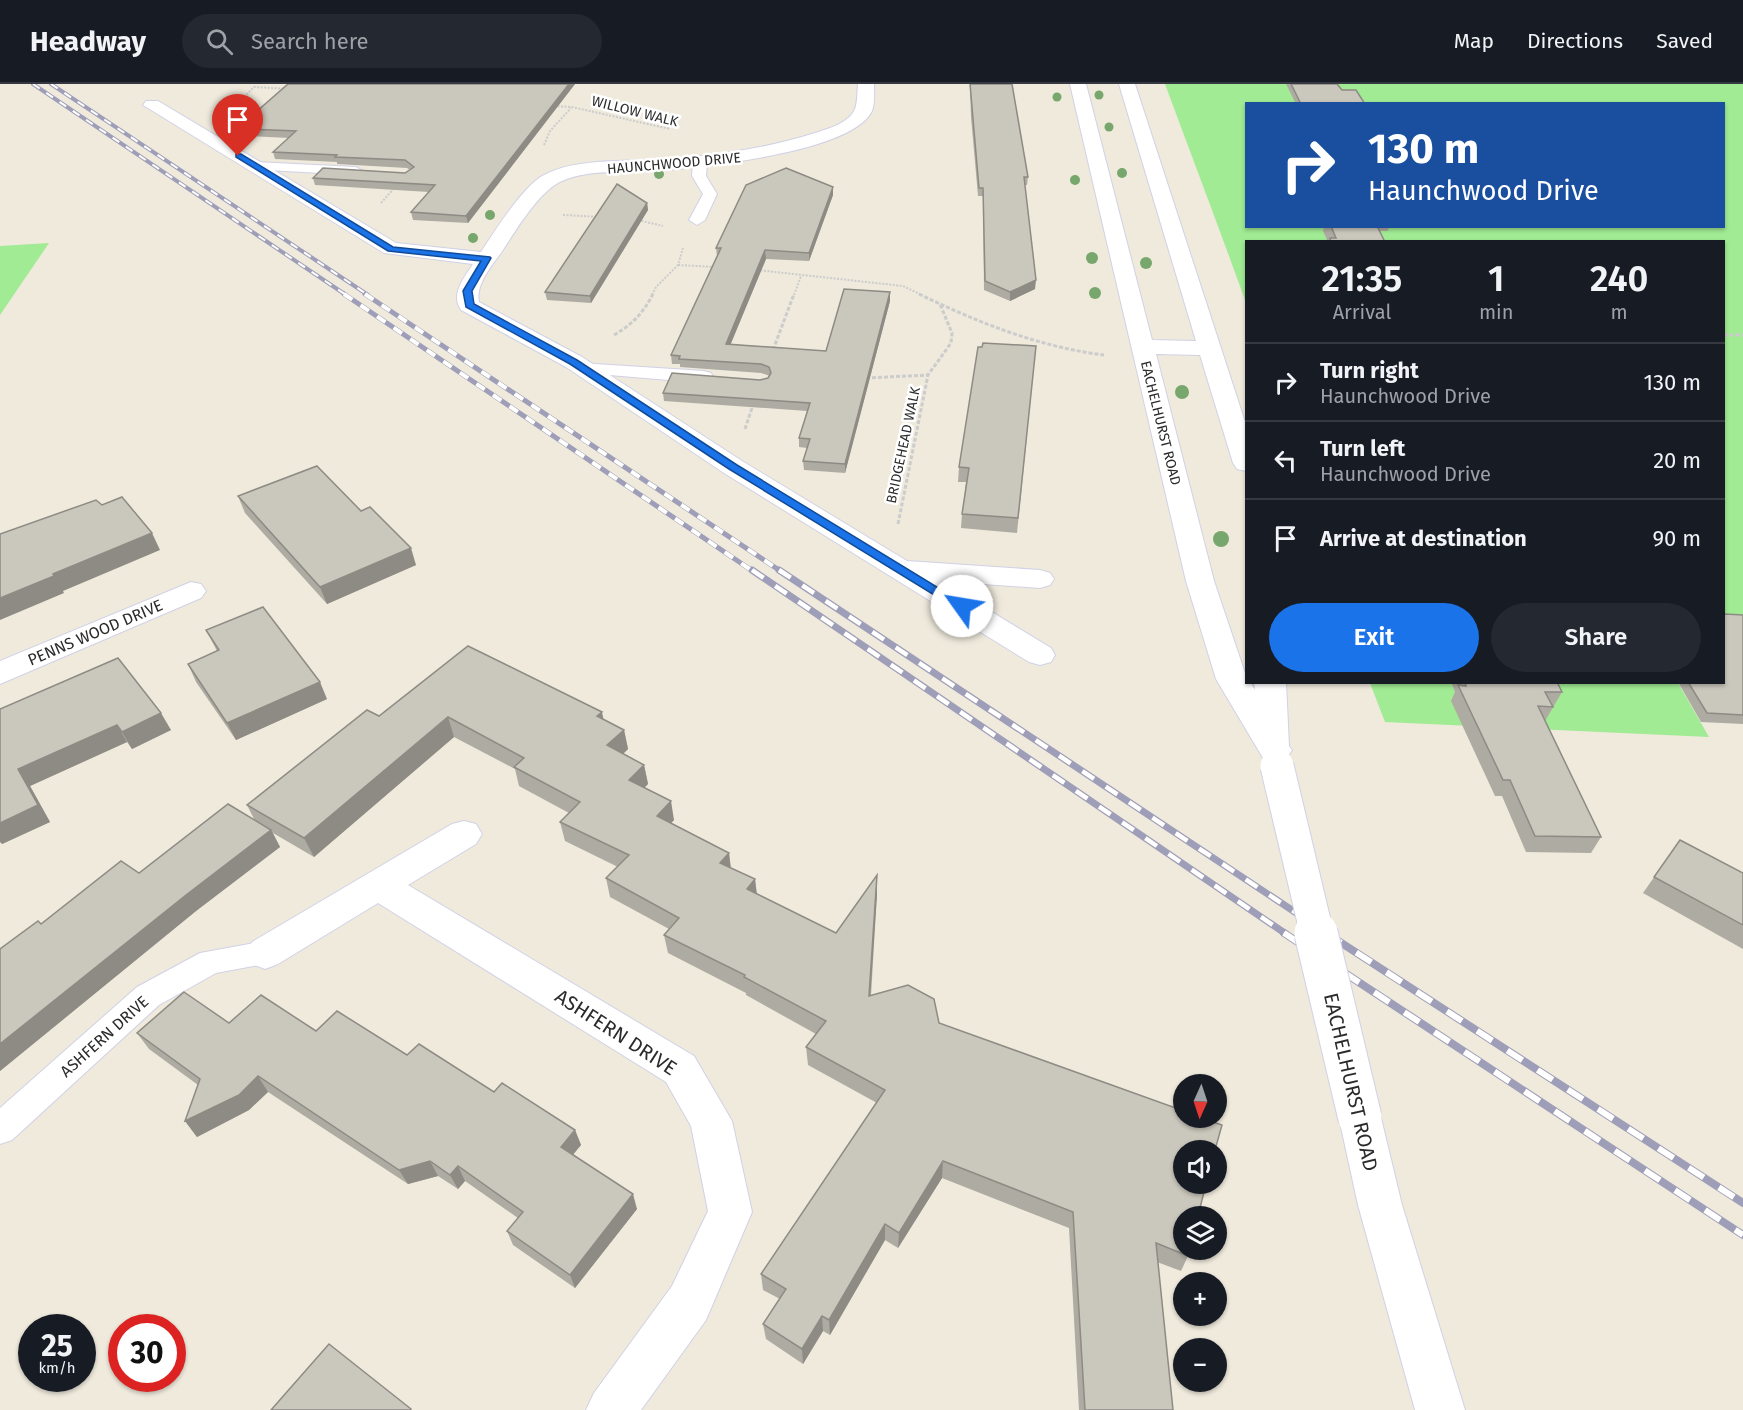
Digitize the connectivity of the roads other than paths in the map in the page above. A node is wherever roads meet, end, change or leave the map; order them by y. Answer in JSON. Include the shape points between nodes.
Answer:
{"nodes":[{"id":1,"x":866,"y":84,"type":"edge"},
{"id":2,"x":1078,"y":84,"type":"edge"},
{"id":3,"x":1127,"y":84,"type":"edge"},
{"id":4,"x":152,"y":105,"type":"dead end"},
{"id":5,"x":200,"y":112,"type":"dead end"},
{"id":6,"x":176,"y":119,"type":"junction"},
{"id":7,"x":700,"y":163,"type":"junction"},
{"id":8,"x":255,"y":166,"type":"junction"},
{"id":9,"x":407,"y":174,"type":"edge"},
{"id":10,"x":697,"y":220,"type":"dead end"},
{"id":11,"x":487,"y":258,"type":"junction"},
{"id":12,"x":1210,"y":348,"type":"junction"},
{"id":13,"x":1143,"y":351,"type":"junction"},
{"id":14,"x":577,"y":365,"type":"junction"},
{"id":15,"x":761,"y":381,"type":"edge"},
{"id":16,"x":1245,"y":461,"type":"edge"},
{"id":17,"x":896,"y":566,"type":"junction"},
{"id":18,"x":1040,"y":579,"type":"dead end"},
{"id":19,"x":191,"y":591,"type":"dead end"},
{"id":20,"x":1040,"y":655,"type":"dead end"},
{"id":21,"x":0,"y":673,"type":"edge"},
{"id":22,"x":1270,"y":684,"type":"edge"},
{"id":23,"x":1276,"y":758,"type":"junction"},
{"id":24,"x":464,"y":834,"type":"dead end"},
{"id":25,"x":380,"y":886,"type":"junction"},
{"id":26,"x":265,"y":953,"type":"joint"},
{"id":27,"x":0,"y":1129,"type":"edge"},
{"id":28,"x":612,"y":1410,"type":"edge"},
{"id":29,"x":1440,"y":1410,"type":"edge"}],
"edges":[{"from":1,"to":7,"type":"street","name":"HAUNCHWOOD DRIVE","via":[[863,111],[837,131],[788,147]]},
{"from":2,"to":13,"type":"street","name":"EACHELHURST ROAD"},
{"from":3,"to":12,"type":"street"},
{"from":4,"to":6,"type":"street"},
{"from":5,"to":6,"type":"street"},
{"from":6,"to":8,"type":"street"},
{"from":7,"to":10,"type":"lane","via":[[699,176],[710,194]]},
{"from":7,"to":11,"type":"street","name":"HAUNCHWOOD DRIVE","via":[[539,176],[537,190]]},
{"from":8,"to":9,"type":"lane"},
{"from":8,"to":11,"type":"street","via":[[391,249]]},
{"from":11,"to":14,"type":"street","via":[[468,291],[469,305]]},
{"from":12,"to":13,"type":"street"},
{"from":12,"to":16,"type":"street"},
{"from":13,"to":23,"type":"street","name":"EACHELHURST ROAD","via":[[1200,581],[1228,668]]},
{"from":14,"to":15,"type":"lane"},
{"from":14,"to":17,"type":"street","via":[[733,467]]},
{"from":17,"to":18,"type":"street"},
{"from":17,"to":20,"type":"street"},
{"from":19,"to":21,"type":"street","name":"PENNS WOOD DRIVE"},
{"from":22,"to":23,"type":"street","name":"EACHELHURST ROAD"},
{"from":23,"to":29,"type":"street","name":"EACHELHURST ROAD","bridge":true,"via":[[1380,1205]]},
{"from":24,"to":25,"type":"street","name":"ASHFERN DRIVE"},
{"from":25,"to":26,"type":"street","name":"ASHFERN DRIVE"},
{"from":25,"to":28,"type":"street","name":"ASHFERN DRIVE","via":[[680,1069],[711,1121],[730,1212],[690,1303]]},
{"from":26,"to":27,"type":"lane","name":"ASHFERN DRIVE","via":[[210,962],[148,996]]}]}
